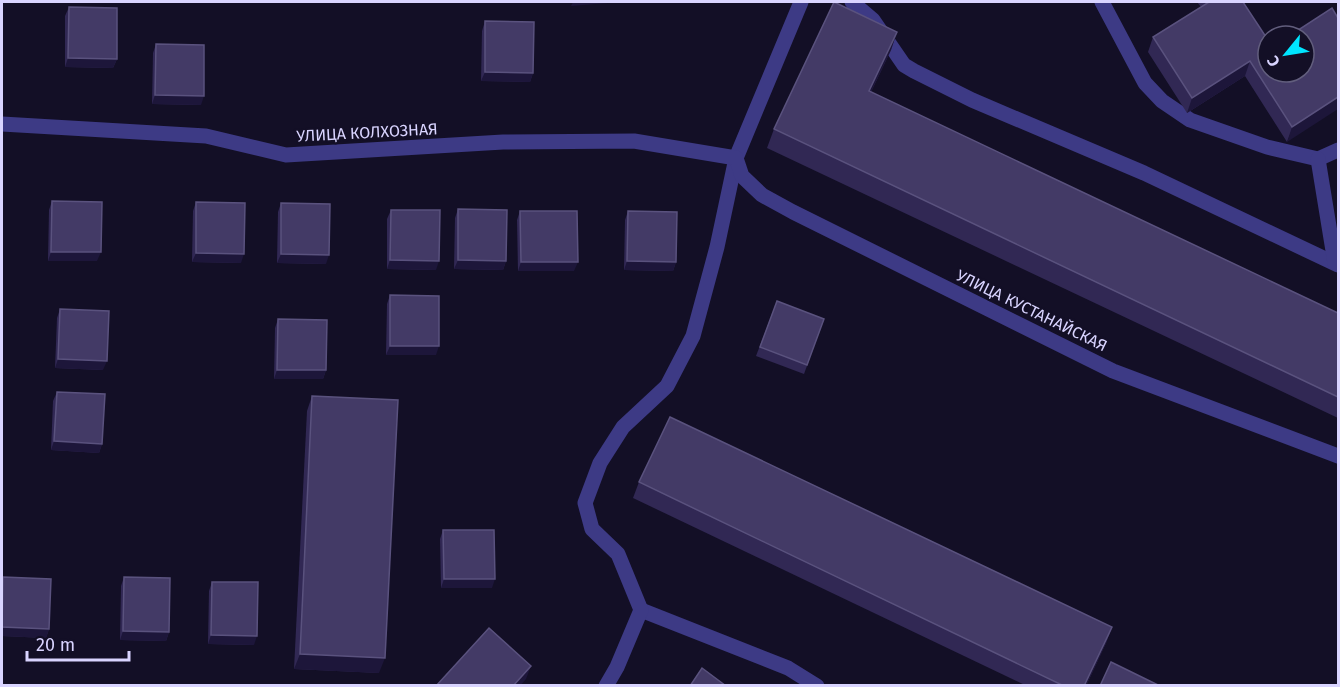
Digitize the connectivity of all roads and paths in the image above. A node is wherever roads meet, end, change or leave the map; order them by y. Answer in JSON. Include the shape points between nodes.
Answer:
{"nodes":[{"id":1,"x":801,"y":2,"type":"edge"},
{"id":2,"x":852,"y":2,"type":"edge"},
{"id":3,"x":1102,"y":2,"type":"edge"},
{"id":4,"x":2,"y":124,"type":"edge"},
{"id":5,"x":1338,"y":150,"type":"edge"},
{"id":6,"x":736,"y":158,"type":"junction"},
{"id":7,"x":1318,"y":159,"type":"junction"},
{"id":8,"x":1337,"y":264,"type":"edge"},
{"id":9,"x":1338,"y":456,"type":"edge"},
{"id":10,"x":640,"y":610,"type":"junction"},
{"id":11,"x":606,"y":686,"type":"edge"},
{"id":12,"x":817,"y":686,"type":"edge"}],
"edges":[{"from":1,"to":6,"type":"street"},
{"from":2,"to":8,"type":"street","via":[[873,20],[904,64],[914,71]]},
{"from":3,"to":7,"type":"street","via":[[1144,83],[1162,101],[1190,120],[1223,133]]},
{"from":4,"to":6,"type":"street","name":"УЛИЦА КОЛХОЗНАЯ","via":[[206,136],[285,155],[503,142],[634,141]]},
{"from":5,"to":7,"type":"street"},
{"from":6,"to":9,"type":"street","name":"УЛИЦА КУСТАНАЙСКАЯ","via":[[742,177],[762,195],[1113,371]]},
{"from":6,"to":10,"type":"street","via":[[693,336],[667,386],[623,427],[600,463],[585,503],[592,529],[618,554]]},
{"from":7,"to":8,"type":"street"},
{"from":10,"to":11,"type":"street","via":[[618,667]]},
{"from":10,"to":12,"type":"street","via":[[788,668]]}]}
